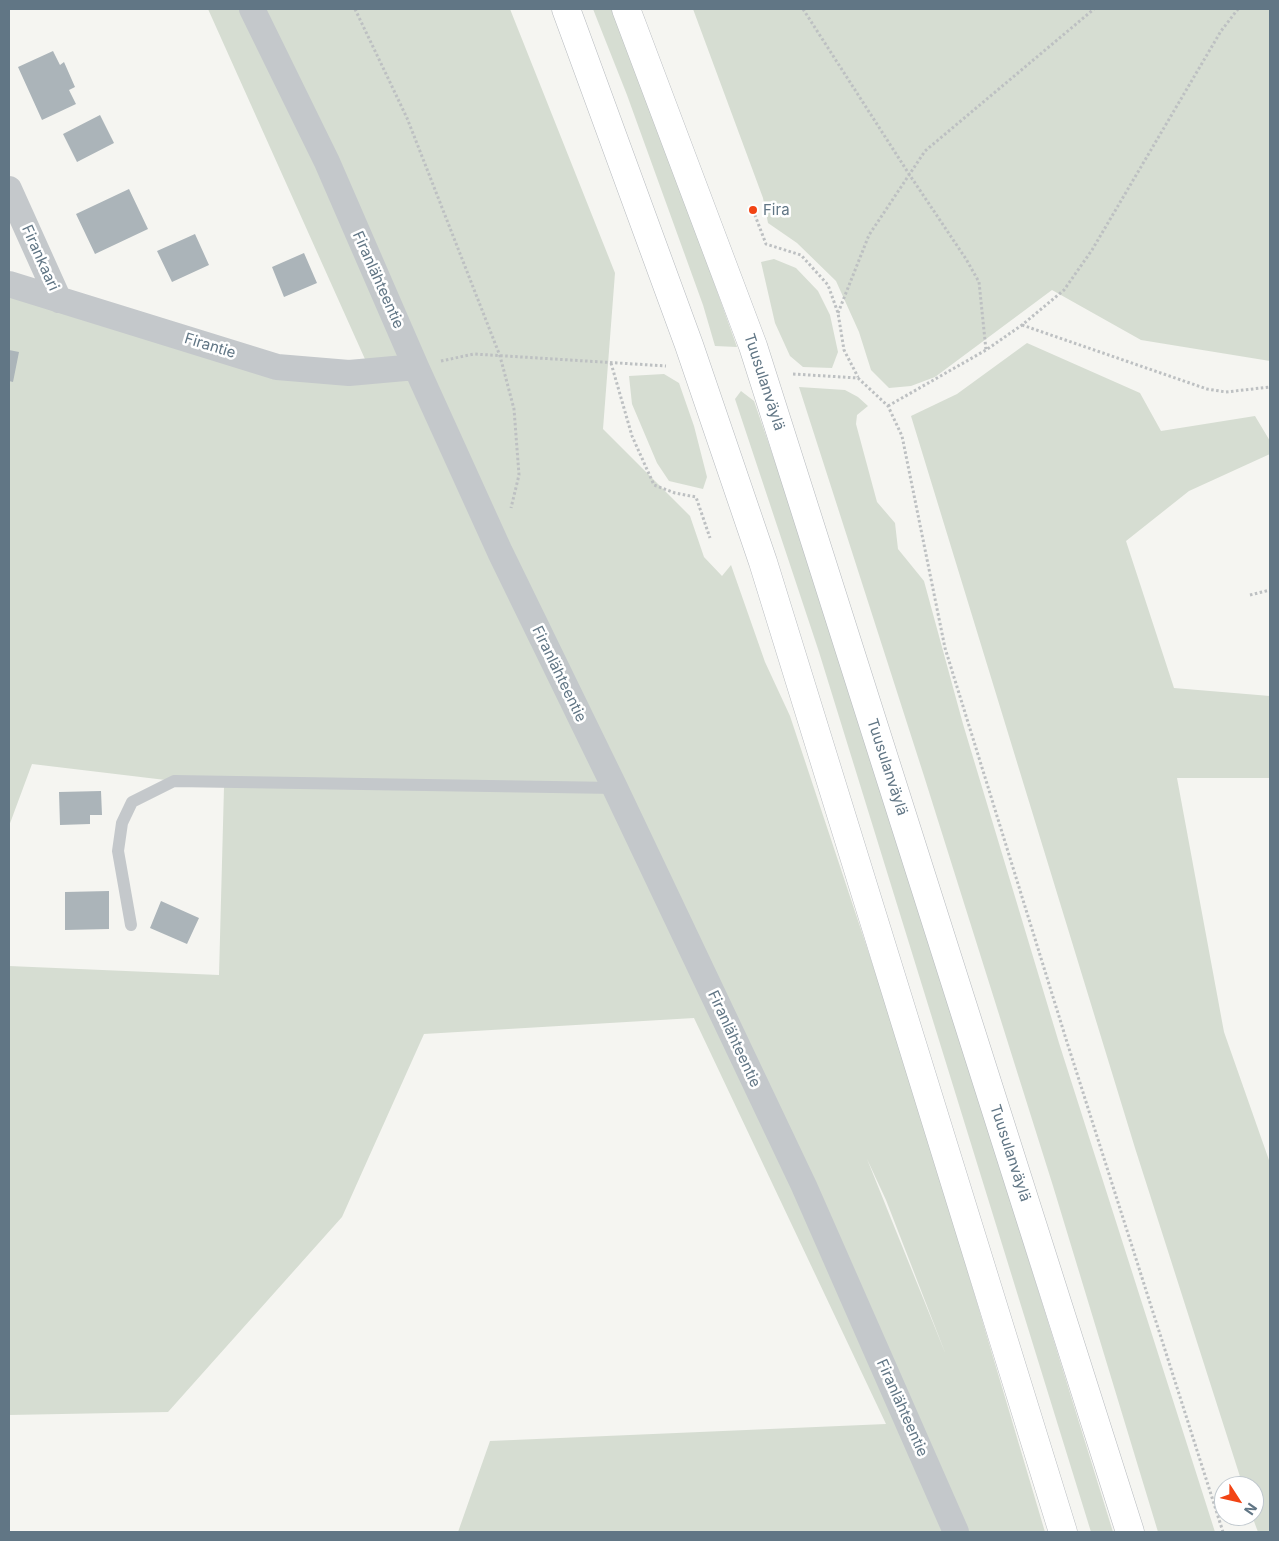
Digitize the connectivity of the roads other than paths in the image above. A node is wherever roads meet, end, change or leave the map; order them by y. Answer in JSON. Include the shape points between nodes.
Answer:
{"nodes":[{"id":1,"x":252,"y":9,"type":"edge"},
{"id":2,"x":566,"y":9,"type":"edge"},
{"id":3,"x":626,"y":9,"type":"edge"},
{"id":4,"x":9,"y":189,"type":"edge"},
{"id":5,"x":9,"y":284,"type":"edge"},
{"id":6,"x":59,"y":300,"type":"junction"},
{"id":7,"x":416,"y":367,"type":"junction"},
{"id":8,"x":615,"y":788,"type":"junction"},
{"id":9,"x":131,"y":925,"type":"dead end"},
{"id":10,"x":956,"y":1532,"type":"edge"},
{"id":11,"x":1063,"y":1532,"type":"edge"},
{"id":12,"x":1130,"y":1532,"type":"edge"}],
"edges":[{"from":1,"to":7,"type":"street","name":"Firanlähteentie","via":[[327,162]]},
{"from":2,"to":11,"type":"main road","via":[[689,345],[763,562]]},
{"from":3,"to":12,"type":"main road","name":"Tuusulanväylä","via":[[753,346]]},
{"from":4,"to":6,"type":"street","name":"Firankaari"},
{"from":5,"to":6,"type":"street","name":"Firantie"},
{"from":6,"to":7,"type":"street","name":"Firantie","via":[[277,367],[349,373]]},
{"from":7,"to":8,"type":"street","name":"Firanlähteentie","via":[[500,552]]},
{"from":8,"to":9,"type":"lane","via":[[174,781],[132,802],[122,823],[118,851]]},
{"from":8,"to":10,"type":"street","name":"Firanlähteentie","via":[[804,1186]]}]}
